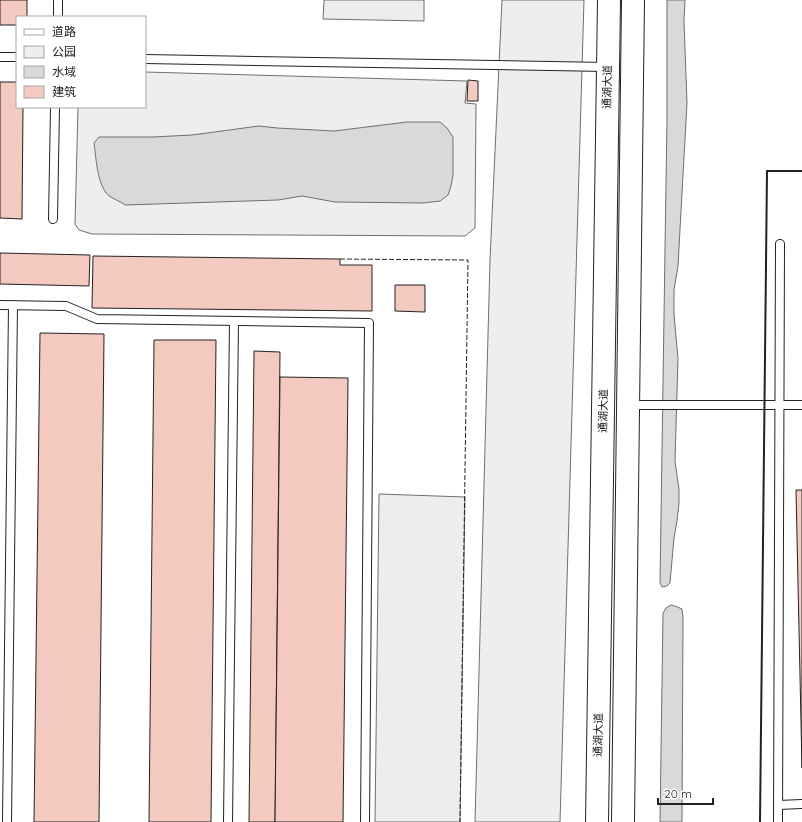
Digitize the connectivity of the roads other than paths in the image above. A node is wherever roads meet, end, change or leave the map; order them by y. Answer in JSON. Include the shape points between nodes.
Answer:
{"nodes":[{"id":1,"x":58,"y":0,"type":"edge"},
{"id":2,"x":608,"y":0,"type":"edge"},
{"id":3,"x":633,"y":0,"type":"edge"},
{"id":4,"x":58,"y":16,"type":"edge"},
{"id":5,"x":0,"y":56,"type":"edge"},
{"id":6,"x":16,"y":57,"type":"edge"},
{"id":7,"x":146,"y":59,"type":"edge"},
{"id":8,"x":608,"y":67,"type":"junction"},
{"id":9,"x":56,"y":108,"type":"edge"},
{"id":10,"x":53,"y":219,"type":"dead end"},
{"id":11,"x":780,"y":244,"type":"dead end"},
{"id":12,"x":0,"y":305,"type":"edge"},
{"id":13,"x":13,"y":305,"type":"junction"},
{"id":14,"x":234,"y":321,"type":"junction"},
{"id":15,"x":628,"y":405,"type":"junction"},
{"id":16,"x":779,"y":405,"type":"junction"},
{"id":17,"x":802,"y":405,"type":"edge"},
{"id":18,"x":802,"y":804,"type":"edge"},
{"id":19,"x":778,"y":805,"type":"junction"},
{"id":20,"x":7,"y":822,"type":"edge"},
{"id":21,"x":228,"y":822,"type":"edge"},
{"id":22,"x":365,"y":822,"type":"edge"},
{"id":23,"x":597,"y":822,"type":"edge"},
{"id":24,"x":623,"y":822,"type":"edge"},
{"id":25,"x":778,"y":822,"type":"edge"}],
"edges":[{"from":1,"to":4,"type":"lane"},
{"from":2,"to":8,"type":"main road","name":"通湖大道"},
{"from":3,"to":15,"type":"main road"},
{"from":5,"to":6,"type":"lane"},
{"from":7,"to":8,"type":"lane"},
{"from":8,"to":23,"type":"main road","name":"通湖大道"},
{"from":9,"to":10,"type":"lane"},
{"from":11,"to":16,"type":"lane"},
{"from":12,"to":13,"type":"lane"},
{"from":13,"to":14,"type":"lane","via":[[66,306],[97,319]]},
{"from":13,"to":20,"type":"lane"},
{"from":14,"to":21,"type":"lane"},
{"from":14,"to":22,"type":"lane","via":[[369,323]]},
{"from":15,"to":16,"type":"lane"},
{"from":15,"to":24,"type":"main road"},
{"from":16,"to":17,"type":"lane"},
{"from":16,"to":19,"type":"lane"},
{"from":18,"to":19,"type":"lane"},
{"from":19,"to":25,"type":"lane"}]}
